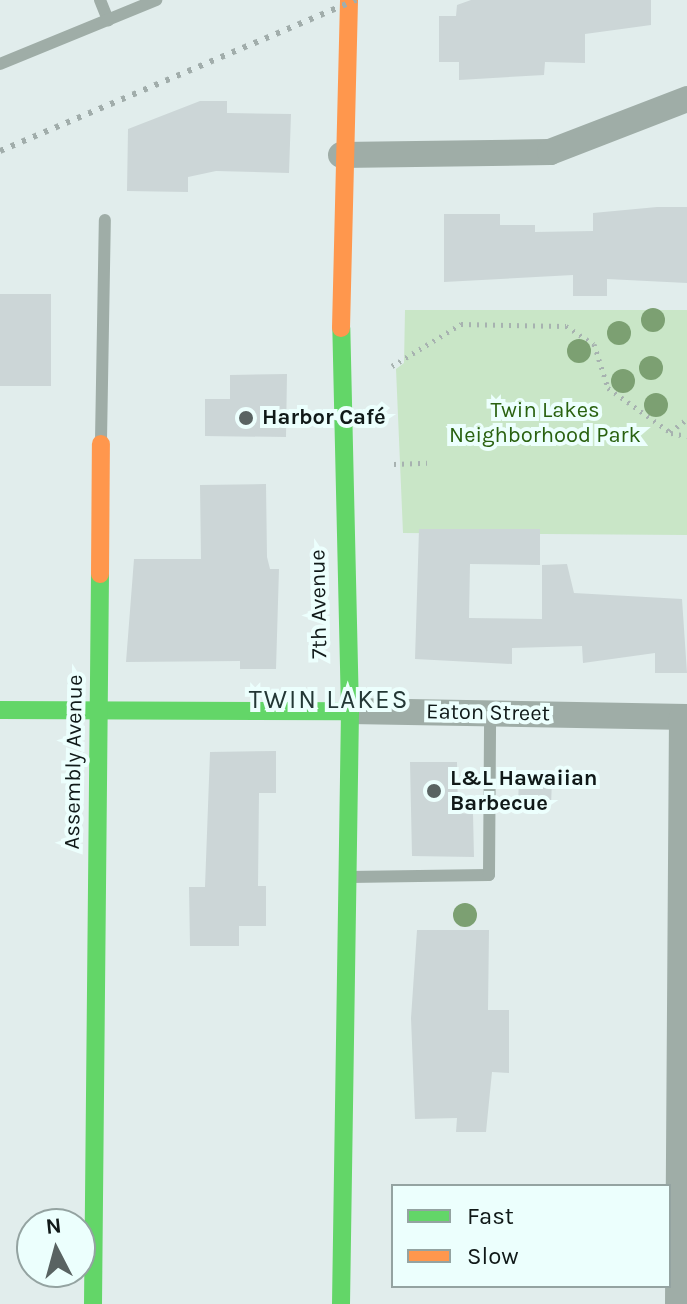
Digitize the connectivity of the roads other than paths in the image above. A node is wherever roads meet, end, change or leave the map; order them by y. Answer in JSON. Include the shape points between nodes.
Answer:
{"nodes":[{"id":1,"x":100,"y":0,"type":"edge"},
{"id":2,"x":156,"y":0,"type":"edge"},
{"id":3,"x":349,"y":0,"type":"edge"},
{"id":4,"x":108,"y":20,"type":"junction"},
{"id":5,"x":0,"y":64,"type":"edge"},
{"id":6,"x":687,"y":99,"type":"edge"},
{"id":7,"x":341,"y":155,"type":"junction"},
{"id":8,"x":105,"y":220,"type":"dead end"},
{"id":9,"x":101,"y":444,"type":"joint"},
{"id":10,"x":99,"y":709,"type":"junction"},
{"id":11,"x":0,"y":710,"type":"edge"},
{"id":12,"x":350,"y":711,"type":"junction"},
{"id":13,"x":490,"y":713,"type":"junction"},
{"id":14,"x":685,"y":717,"type":"edge"},
{"id":15,"x":347,"y":877,"type":"junction"},
{"id":16,"x":93,"y":1304,"type":"edge"},
{"id":17,"x":341,"y":1304,"type":"edge"},
{"id":18,"x":678,"y":1304,"type":"edge"}],
"edges":[{"from":1,"to":4,"type":"lane"},
{"from":2,"to":4,"type":"lane"},
{"from":3,"to":7,"type":"main road","name":"7th Avenue"},
{"from":4,"to":5,"type":"lane"},
{"from":6,"to":7,"type":"street","via":[[550,152]]},
{"from":7,"to":12,"type":"main road","name":"7th Avenue"},
{"from":8,"to":9,"type":"lane","name":"Assembly Avenue"},
{"from":9,"to":10,"type":"main road","name":"Assembly Avenue"},
{"from":10,"to":11,"type":"main road","name":"Eaton Street"},
{"from":10,"to":12,"type":"main road","name":"Eaton Street"},
{"from":10,"to":16,"type":"main road","name":"Assembly Avenue"},
{"from":12,"to":13,"type":"street","name":"Eaton Street"},
{"from":12,"to":15,"type":"main road","name":"7th Avenue"},
{"from":13,"to":14,"type":"street","name":"Eaton Street"},
{"from":13,"to":15,"type":"lane","via":[[489,875]]},
{"from":14,"to":18,"type":"street"},
{"from":15,"to":17,"type":"main road","name":"7th Avenue"}]}
